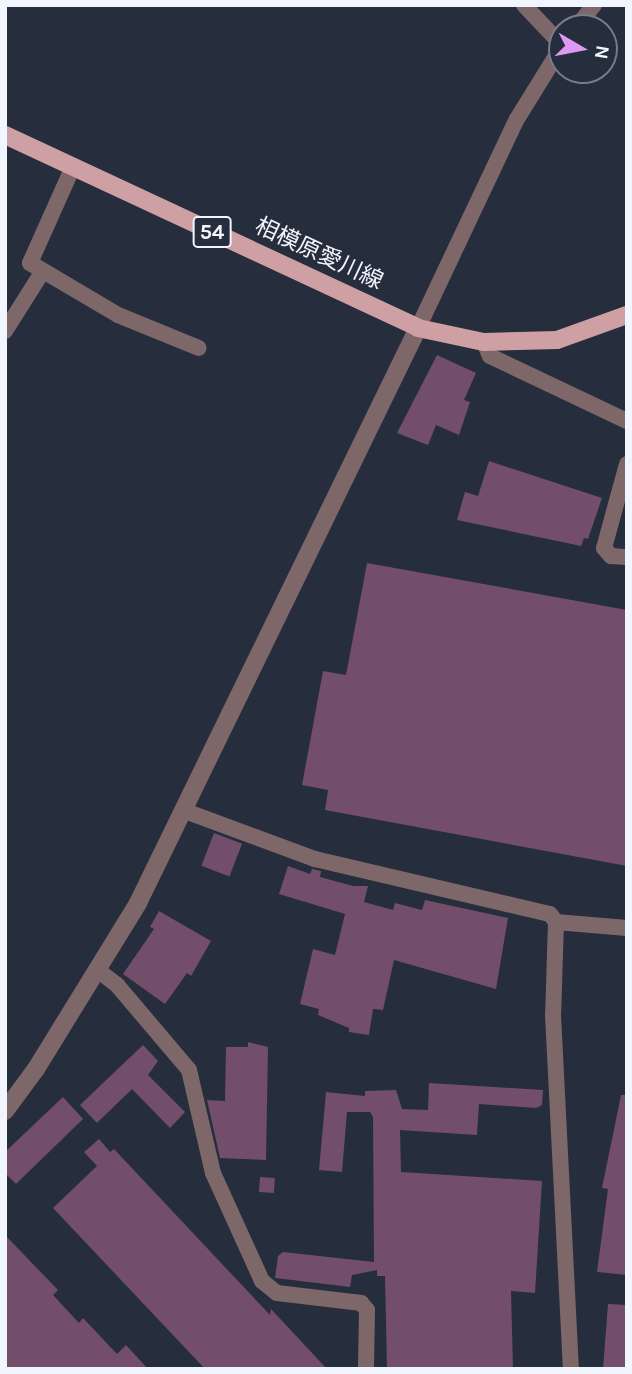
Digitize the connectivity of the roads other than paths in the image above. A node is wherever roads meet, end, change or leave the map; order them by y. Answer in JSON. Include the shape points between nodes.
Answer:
{"nodes":[{"id":1,"x":524,"y":5,"type":"edge"},
{"id":2,"x":548,"y":31,"type":"edge"},
{"id":3,"x":548,"y":69,"type":"edge"},
{"id":4,"x":5,"y":135,"type":"edge"},
{"id":5,"x":72,"y":169,"type":"junction"},
{"id":6,"x":43,"y":271,"type":"junction"},
{"id":7,"x":627,"y":315,"type":"edge"},
{"id":8,"x":418,"y":328,"type":"junction"},
{"id":9,"x":5,"y":331,"type":"edge"},
{"id":10,"x":484,"y":342,"type":"junction"},
{"id":11,"x":199,"y":348,"type":"dead end"},
{"id":12,"x":627,"y":421,"type":"edge"},
{"id":13,"x":627,"y":464,"type":"edge"},
{"id":14,"x":627,"y":557,"type":"edge"},
{"id":15,"x":185,"y":811,"type":"junction"},
{"id":16,"x":556,"y":922,"type":"junction"},
{"id":17,"x":627,"y":928,"type":"edge"},
{"id":18,"x":99,"y":971,"type":"junction"},
{"id":19,"x":5,"y":1111,"type":"edge"},
{"id":20,"x":366,"y":1369,"type":"edge"},
{"id":21,"x":571,"y":1369,"type":"edge"}],
"edges":[{"from":1,"to":2,"type":"street"},
{"from":3,"to":8,"type":"street","via":[[517,119]]},
{"from":4,"to":5,"type":"main road","name":"相模原愛川線","number":"54"},
{"from":5,"to":6,"type":"street","via":[[30,263]]},
{"from":5,"to":8,"type":"main road","name":"相模原愛川線","number":"54"},
{"from":6,"to":9,"type":"street"},
{"from":6,"to":11,"type":"street","via":[[118,315]]},
{"from":7,"to":10,"type":"main road","name":"相模原愛川線","number":"54","via":[[557,340]]},
{"from":8,"to":10,"type":"main road","name":"相模原愛川線","number":"54"},
{"from":8,"to":15,"type":"street"},
{"from":10,"to":12,"type":"street","via":[[490,356]]},
{"from":13,"to":14,"type":"street","via":[[604,548],[611,556]]},
{"from":15,"to":16,"type":"street","via":[[316,859],[550,914]]},
{"from":15,"to":18,"type":"street"},
{"from":16,"to":17,"type":"street"},
{"from":16,"to":21,"type":"street","via":[[553,1015]]},
{"from":18,"to":19,"type":"street"},
{"from":18,"to":20,"type":"street","via":[[117,985],[190,1070],[213,1174],[262,1281],[277,1293],[361,1303],[367,1310]]}]}
